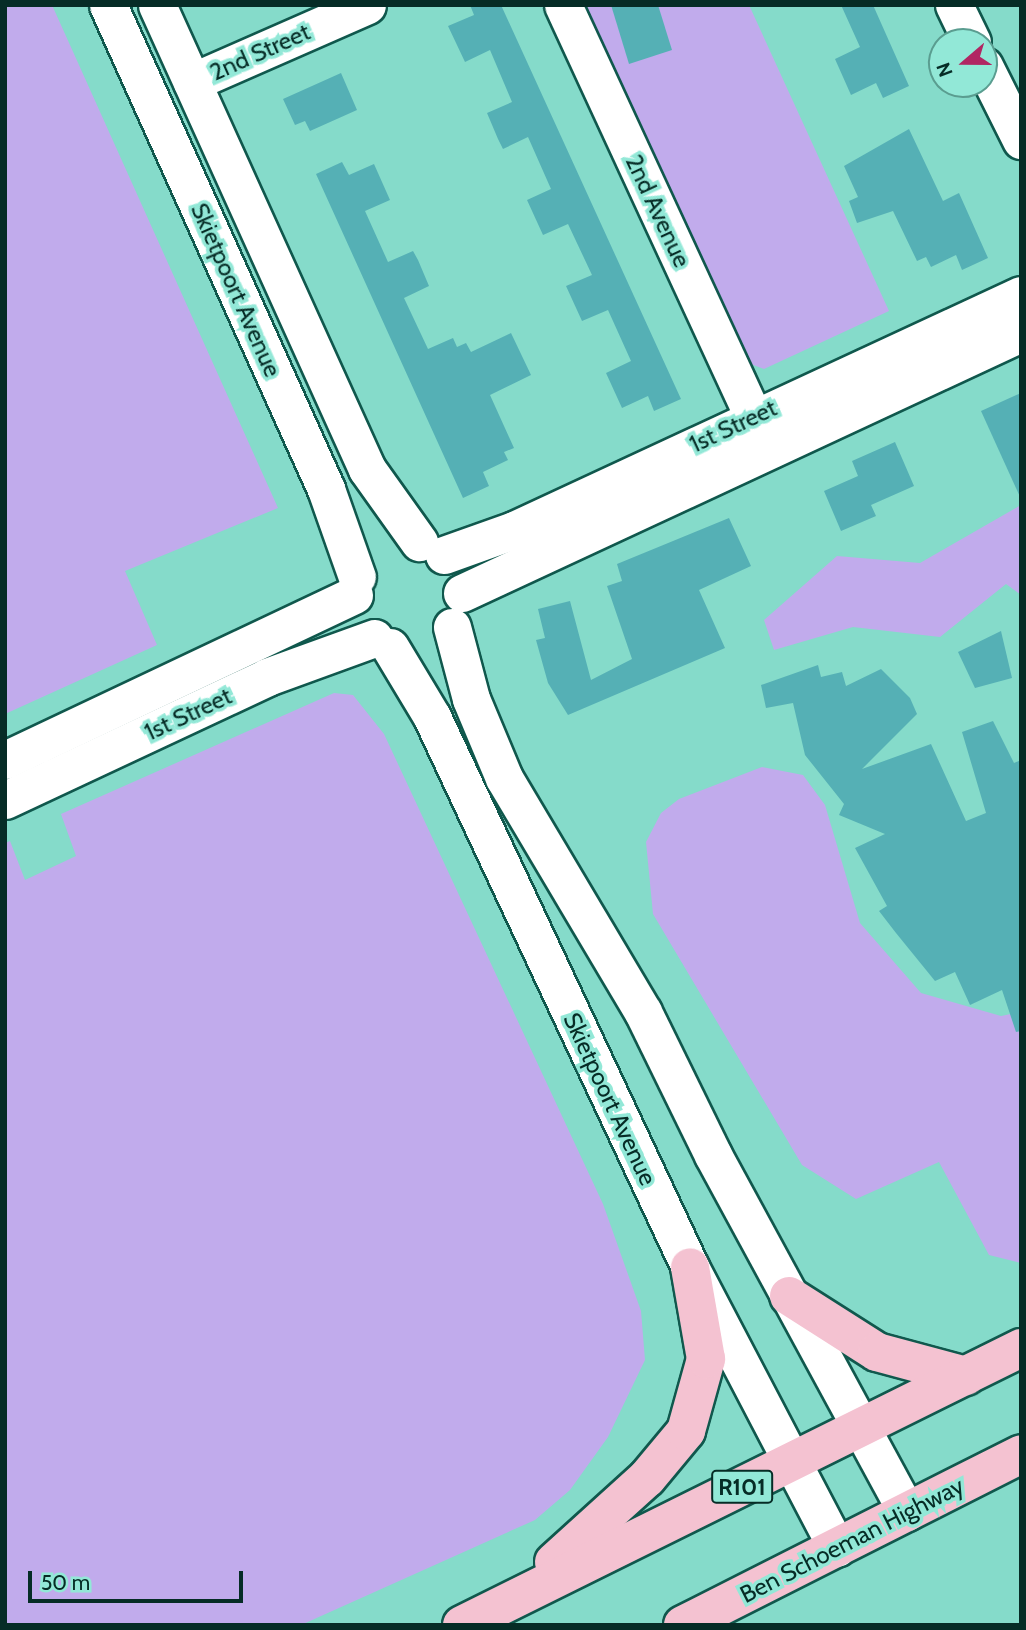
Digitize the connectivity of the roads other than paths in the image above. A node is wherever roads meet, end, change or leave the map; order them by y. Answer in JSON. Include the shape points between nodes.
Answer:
{"nodes":[{"id":1,"x":108,"y":5,"type":"edge"},
{"id":2,"x":157,"y":5,"type":"edge"},
{"id":3,"x":367,"y":5,"type":"edge"},
{"id":4,"x":563,"y":5,"type":"edge"},
{"id":5,"x":954,"y":5,"type":"edge"},
{"id":6,"x":965,"y":28,"type":"edge"},
{"id":7,"x":192,"y":82,"type":"junction"},
{"id":8,"x":998,"y":94,"type":"edge"},
{"id":9,"x":1021,"y":140,"type":"edge"},
{"id":10,"x":1021,"y":295,"type":"edge"},
{"id":11,"x":1021,"y":333,"type":"edge"},
{"id":12,"x":753,"y":416,"type":"junction"},
{"id":13,"x":432,"y":549,"type":"junction"},
{"id":14,"x":355,"y":586,"type":"junction"},
{"id":15,"x":457,"y":610,"type":"junction"},
{"id":16,"x":382,"y":643,"type":"junction"},
{"id":17,"x":5,"y":760,"type":"edge"},
{"id":18,"x":5,"y":800,"type":"edge"},
{"id":19,"x":690,"y":1267,"type":"junction"},
{"id":20,"x":789,"y":1296,"type":"junction"},
{"id":21,"x":1021,"y":1348,"type":"edge"},
{"id":22,"x":966,"y":1376,"type":"junction"},
{"id":23,"x":864,"y":1429,"type":"junction"},
{"id":24,"x":1021,"y":1454,"type":"edge"},
{"id":25,"x":793,"y":1461,"type":"junction"},
{"id":26,"x":907,"y":1512,"type":"junction"},
{"id":27,"x":823,"y":1555,"type":"junction"},
{"id":28,"x":477,"y":1618,"type":"edge"},
{"id":29,"x":683,"y":1625,"type":"edge"},
{"id":30,"x":725,"y":1625,"type":"edge"}],
"edges":[{"from":1,"to":14,"type":"street","name":"Skietpoort Avenue","via":[[326,489]]},
{"from":2,"to":7,"type":"street","name":"Skietpoort Avenue"},
{"from":3,"to":7,"type":"street","name":"2nd Street"},
{"from":4,"to":12,"type":"street","name":"2nd Avenue"},
{"from":5,"to":6,"type":"street"},
{"from":7,"to":13,"type":"street","name":"Skietpoort Avenue","via":[[367,469]]},
{"from":8,"to":9,"type":"street"},
{"from":10,"to":12,"type":"street","name":"1st Street"},
{"from":11,"to":15,"type":"street","name":"1st Street"},
{"from":12,"to":13,"type":"street","name":"1st Street","via":[[514,530]]},
{"from":13,"to":14,"type":"street","via":[[388,544],[364,563]]},
{"from":13,"to":15,"type":"street"},
{"from":14,"to":16,"type":"street","via":[[356,611]]},
{"from":14,"to":17,"type":"street","name":"1st Street"},
{"from":15,"to":16,"type":"street","via":[[425,648]]},
{"from":15,"to":20,"type":"street","via":[[471,699],[504,778],[643,1012]]},
{"from":16,"to":18,"type":"street","name":"1st Street","via":[[267,677]]},
{"from":16,"to":19,"type":"street","name":"Skietpoort Avenue","via":[[432,717]]},
{"from":19,"to":25,"type":"street","name":"Skietpoort Avenue"},
{"from":19,"to":28,"type":"main road","via":[[706,1359],[687,1432],[584,1539]]},
{"from":20,"to":22,"type":"main road","via":[[877,1352]]},
{"from":20,"to":23,"type":"street"},
{"from":21,"to":22,"type":"main road","number":"R101"},
{"from":22,"to":23,"type":"main road","number":"R101"},
{"from":23,"to":25,"type":"main road","number":"R101"},
{"from":23,"to":26,"type":"street"},
{"from":24,"to":26,"type":"main road","name":"Ben Schoeman Highway"},
{"from":25,"to":27,"type":"street","name":"Skietpoort Avenue"},
{"from":25,"to":28,"type":"main road","number":"R101"},
{"from":26,"to":27,"type":"main road","name":"Ben Schoeman Highway"},
{"from":27,"to":29,"type":"main road","name":"Ben Schoeman Highway"},
{"from":27,"to":30,"type":"main road"}]}
